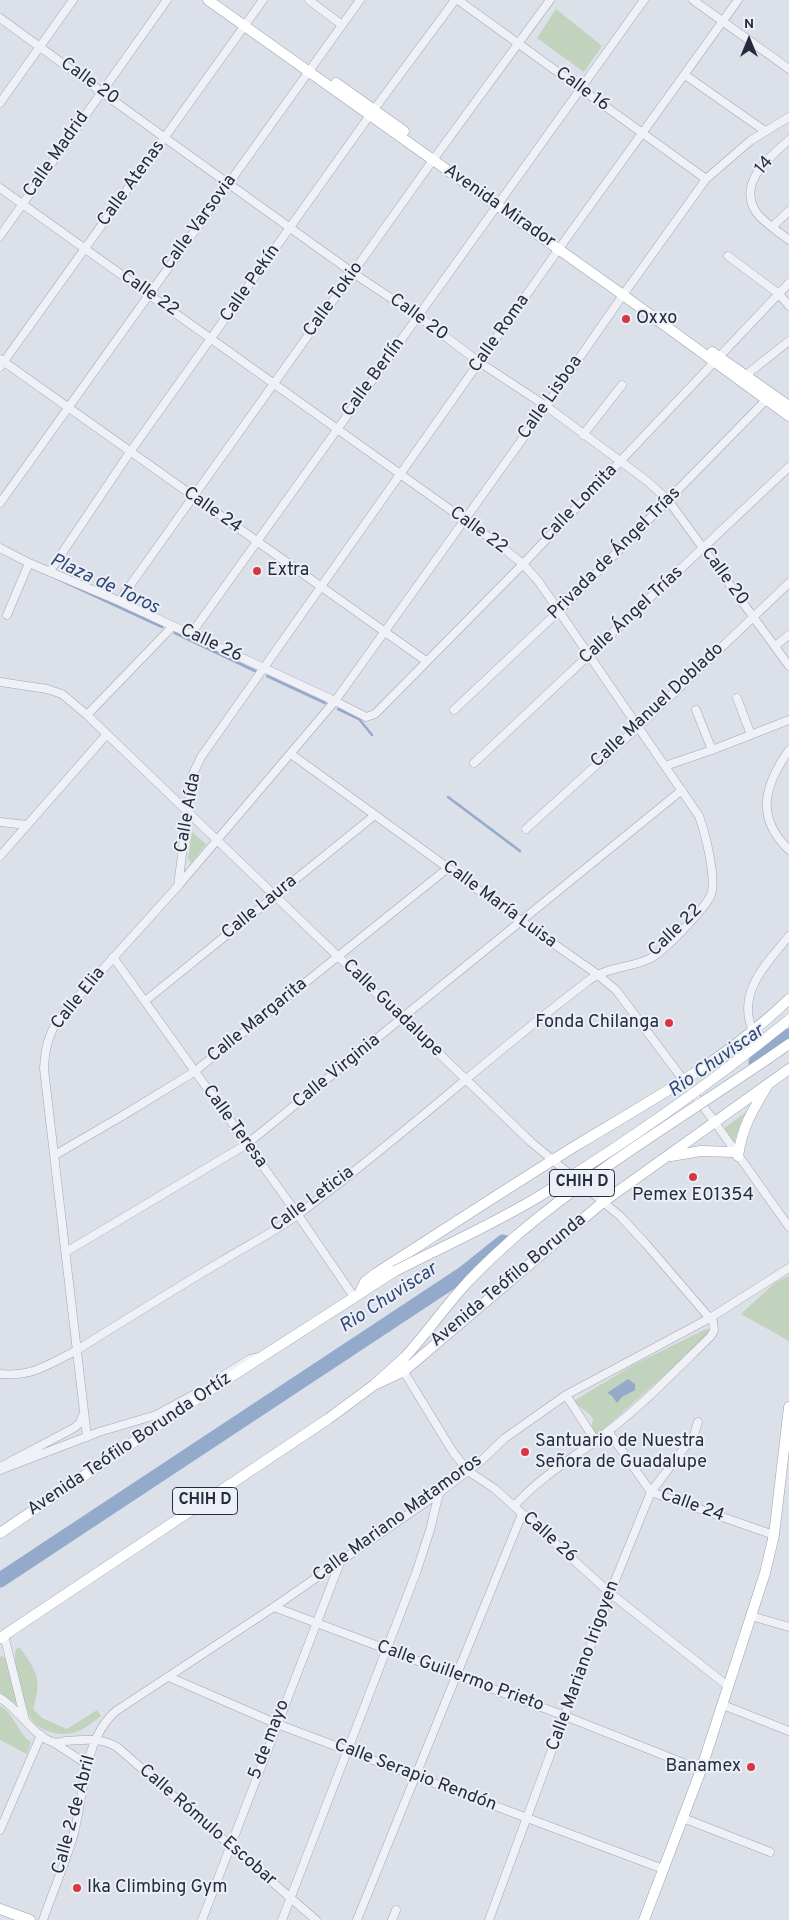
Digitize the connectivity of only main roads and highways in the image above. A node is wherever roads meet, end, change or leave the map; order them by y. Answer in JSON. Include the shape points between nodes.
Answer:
{"nodes":[{"id":1,"x":208,"y":0,"type":"edge"},
{"id":2,"x":220,"y":0,"type":"edge"},
{"id":3,"x":246,"y":23,"type":"junction"},
{"id":4,"x":716,"y":359,"type":"junction"},
{"id":5,"x":770,"y":397,"type":"junction"},
{"id":6,"x":789,"y":406,"type":"edge"},
{"id":7,"x":789,"y":416,"type":"edge"},
{"id":8,"x":789,"y":999,"type":"edge"},
{"id":9,"x":789,"y":1005,"type":"edge"},
{"id":10,"x":774,"y":1014,"type":"junction"},
{"id":11,"x":789,"y":1020,"type":"edge"},
{"id":12,"x":789,"y":1044,"type":"edge"},
{"id":13,"x":789,"y":1069,"type":"edge"},
{"id":14,"x":768,"y":1085,"type":"junction"},
{"id":15,"x":665,"y":1158,"type":"junction"},
{"id":16,"x":357,"y":1295,"type":"junction"},
{"id":17,"x":402,"y":1364,"type":"junction"},
{"id":18,"x":789,"y":1407,"type":"edge"},
{"id":19,"x":787,"y":1433,"type":"edge"},
{"id":20,"x":0,"y":1533,"type":"edge"},
{"id":21,"x":2,"y":1637,"type":"edge"},
{"id":22,"x":0,"y":1908,"type":"edge"},
{"id":23,"x":30,"y":1920,"type":"edge"},
{"id":24,"x":644,"y":1920,"type":"edge"}],
"edges":[{"from":1,"to":3,"type":"main road","name":"Avenida Mirador"},
{"from":2,"to":3,"type":"main road","name":"Avenida Mirador"},
{"from":3,"to":4,"type":"main road","name":"Avenida Mirador"},
{"from":4,"to":5,"type":"main road","name":"Avenida Mirador"},
{"from":4,"to":5,"type":"main road","name":"Avenida Mirador","via":[[746,375]]},
{"from":5,"to":6,"type":"main road","name":"Avenida Mirador"},
{"from":5,"to":7,"type":"main road","name":"Avenida Mirador"},
{"from":8,"to":10,"type":"main road"},
{"from":9,"to":10,"type":"main road"},
{"from":10,"to":16,"type":"main road","via":[[684,1080],[375,1274]]},
{"from":11,"to":16,"type":"main road","number":"CHIH D","bridge":true,"via":[[713,1081],[550,1189],[395,1271]]},
{"from":12,"to":17,"type":"main road","number":"CHIH D","bridge":true,"via":[[620,1156],[518,1235],[465,1285]]},
{"from":13,"to":14,"type":"main road","name":"Avenida Teófilo Borunda"},
{"from":14,"to":15,"type":"main road","name":"Avenida Teófilo Borunda"},
{"from":14,"to":15,"type":"main road","via":[[750,1115],[736,1154],[701,1151]]},
{"from":15,"to":17,"type":"main road","name":"Avenida Teófilo Borunda","via":[[604,1202]]},
{"from":16,"to":20,"type":"main road","name":"Avenida Teófilo Borunda Ortíz","number":"CHIH D"},
{"from":17,"to":21,"type":"main road","number":"CHIH D","via":[[320,1424]]},
{"from":18,"to":19,"type":"main road"},
{"from":19,"to":24,"type":"main road","via":[[774,1535],[751,1616],[701,1770]]},
{"from":22,"to":23,"type":"main road"}]}
